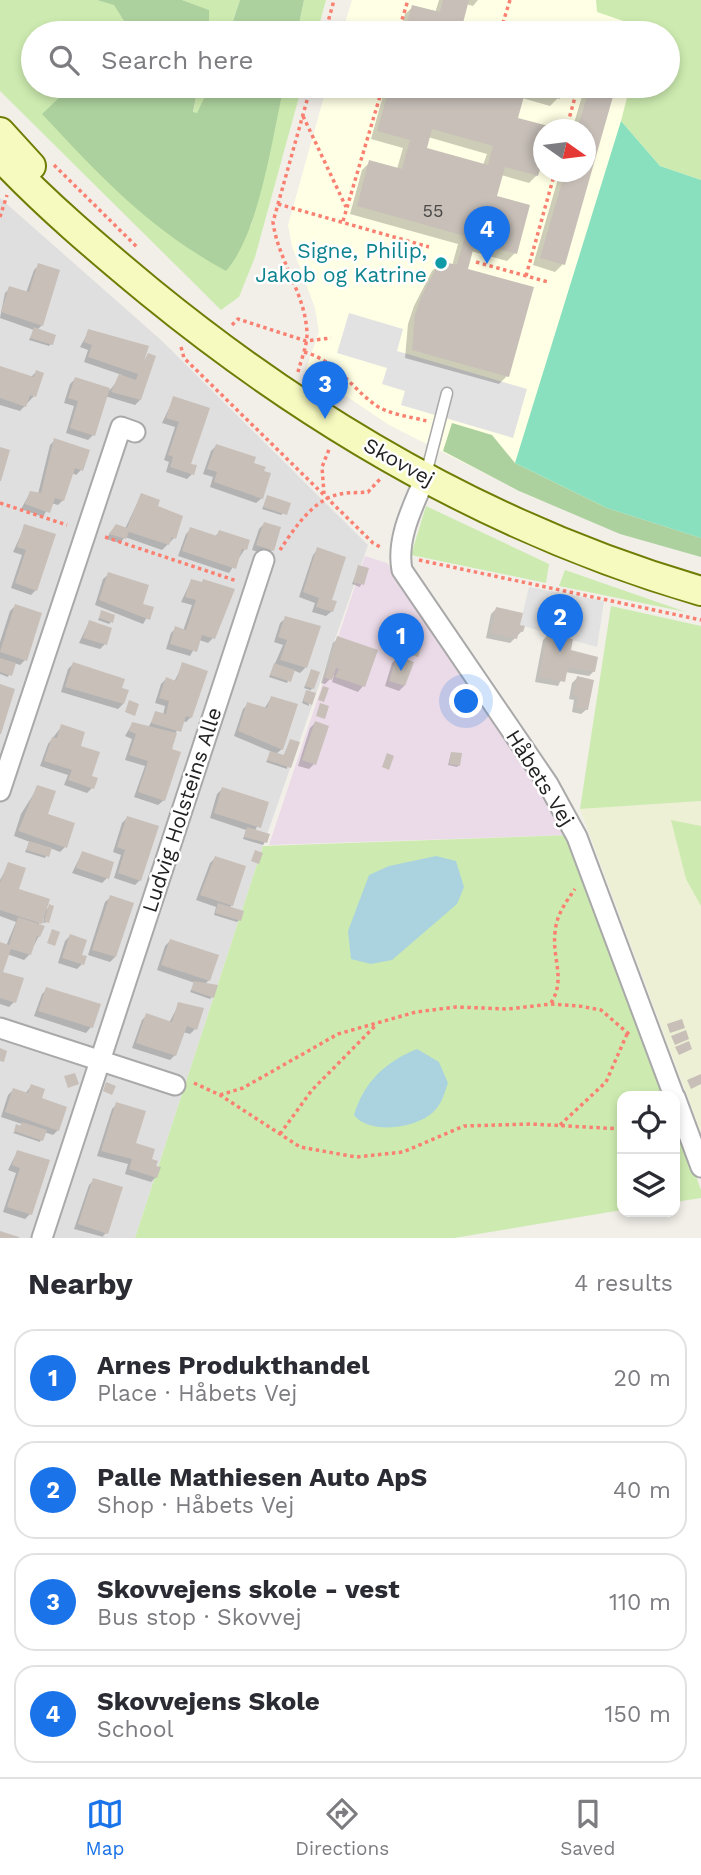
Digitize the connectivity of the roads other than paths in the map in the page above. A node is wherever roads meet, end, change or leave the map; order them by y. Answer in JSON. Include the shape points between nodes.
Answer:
{"nodes":[{"id":1,"x":0,"y":132,"type":"edge"},
{"id":2,"x":0,"y":156,"type":"edge"},
{"id":3,"x":138,"y":265,"type":"junction"},
{"id":4,"x":447,"y":394,"type":"dead end"},
{"id":5,"x":135,"y":432,"type":"dead end"},
{"id":6,"x":425,"y":478,"type":"junction"},
{"id":7,"x":264,"y":560,"type":"road end"},
{"id":8,"x":701,"y":591,"type":"edge"},
{"id":9,"x":0,"y":791,"type":"edge"},
{"id":10,"x":0,"y":1028,"type":"edge"},
{"id":11,"x":100,"y":1060,"type":"junction"},
{"id":12,"x":175,"y":1085,"type":"road end"},
{"id":13,"x":673,"y":1091,"type":"edge"},
{"id":14,"x":680,"y":1110,"type":"edge"},
{"id":15,"x":701,"y":1167,"type":"edge"},
{"id":16,"x":42,"y":1238,"type":"edge"}],
"edges":[{"from":1,"to":3,"type":"street","name":"Skovvej"},
{"from":2,"to":3,"type":"street","name":"Skovvej","via":[[78,232]]},
{"from":3,"to":6,"type":"street","name":"Skovvej","via":[[221,350]]},
{"from":4,"to":6,"type":"lane"},
{"from":5,"to":9,"type":"street","via":[[121,427]]},
{"from":6,"to":8,"type":"street","name":"Skovvej","via":[[531,530],[640,573]]},
{"from":6,"to":13,"type":"street","name":"Håbets Vej","via":[[399,555],[401,570],[548,784],[577,837]]},
{"from":7,"to":11,"type":"street","name":"Ludvig Holsteins Alle"},
{"from":10,"to":11,"type":"street"},
{"from":11,"to":12,"type":"street"},
{"from":11,"to":16,"type":"street","name":"Ludvig Holsteins Alle"},
{"from":14,"to":15,"type":"street","name":"Håbets Vej"}]}
